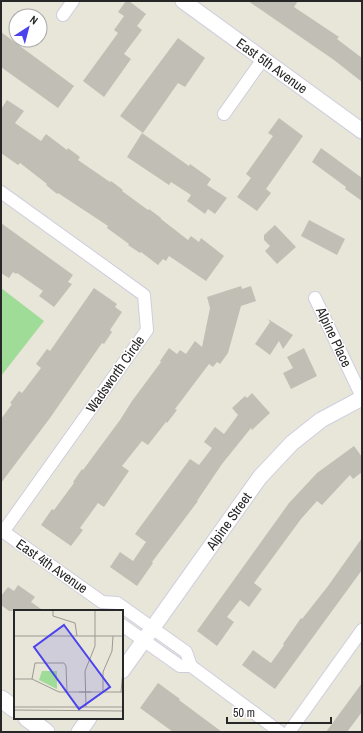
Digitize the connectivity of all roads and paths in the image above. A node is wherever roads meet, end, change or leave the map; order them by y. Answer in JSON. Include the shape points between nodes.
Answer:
{"nodes":[{"id":1,"x":73,"y":1,"type":"edge"},
{"id":2,"x":183,"y":1,"type":"edge"},
{"id":3,"x":63,"y":15,"type":"dead end"},
{"id":4,"x":263,"y":60,"type":"junction"},
{"id":5,"x":224,"y":114,"type":"dead end"},
{"id":6,"x":362,"y":131,"type":"edge"},
{"id":7,"x":1,"y":192,"type":"edge"},
{"id":8,"x":316,"y":298,"type":"dead end"},
{"id":9,"x":362,"y":398,"type":"edge"},
{"id":10,"x":2,"y":531,"type":"edge"},
{"id":11,"x":104,"y":606,"type":"edge"},
{"id":12,"x":123,"y":625,"type":"edge"},
{"id":13,"x":362,"y":630,"type":"edge"},
{"id":14,"x":148,"y":634,"type":"junction"},
{"id":15,"x":123,"y":670,"type":"edge"},
{"id":16,"x":1,"y":699,"type":"edge"},
{"id":17,"x":14,"y":708,"type":"edge"},
{"id":18,"x":28,"y":719,"type":"edge"},
{"id":19,"x":88,"y":719,"type":"edge"},
{"id":20,"x":46,"y":732,"type":"edge"},
{"id":21,"x":79,"y":732,"type":"edge"},
{"id":22,"x":280,"y":732,"type":"edge"},
{"id":23,"x":289,"y":732,"type":"edge"}],
"edges":[{"from":1,"to":3,"type":"street"},
{"from":2,"to":4,"type":"street","name":"East 5th Avenue"},
{"from":4,"to":5,"type":"street"},
{"from":4,"to":6,"type":"street","name":"East 5th Avenue"},
{"from":7,"to":10,"type":"street","name":"Wadsworth Circle","via":[[144,295],[147,330]]},
{"from":8,"to":9,"type":"street","name":"Alpine Place"},
{"from":9,"to":14,"type":"street","name":"Alpine Street","via":[[321,420],[279,456],[260,477]]},
{"from":10,"to":11,"type":"street","name":"East 4th Avenue"},
{"from":11,"to":14,"type":"street","name":"East 4th Avenue","via":[[117,603]]},
{"from":12,"to":14,"type":"street","name":"East 4th Avenue"},
{"from":13,"to":23,"type":"street"},
{"from":14,"to":15,"type":"street","name":"Alpine Street"},
{"from":14,"to":22,"type":"street","name":"East 4th Avenue","via":[[180,666],[191,666]]},
{"from":16,"to":17,"type":"main road"},
{"from":18,"to":20,"type":"main road"},
{"from":19,"to":21,"type":"street"}]}
